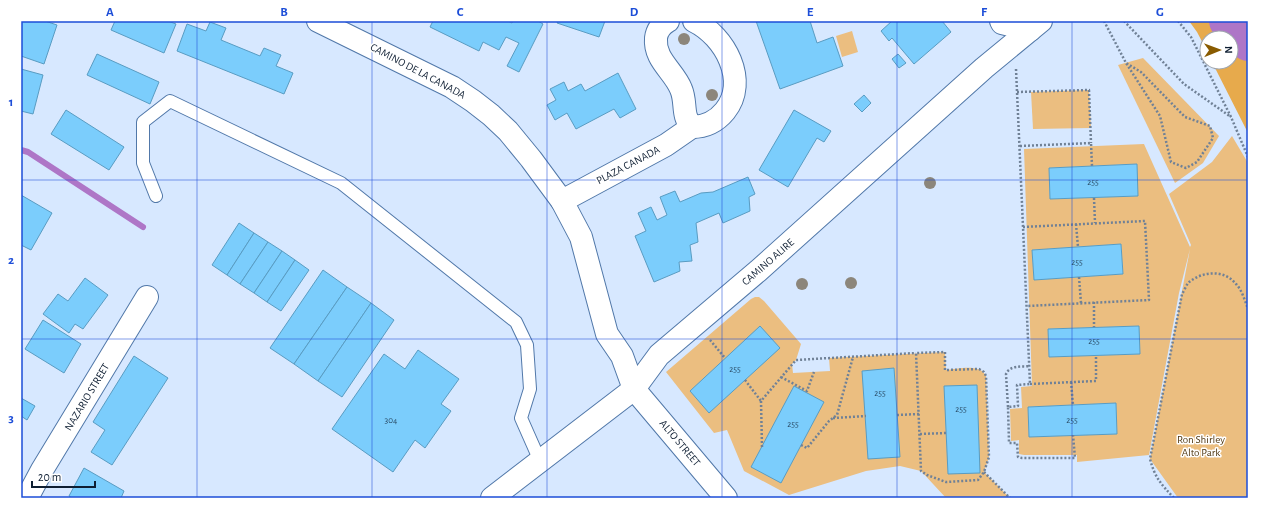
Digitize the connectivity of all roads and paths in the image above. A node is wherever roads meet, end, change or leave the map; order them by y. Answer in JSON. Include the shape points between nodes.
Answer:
{"nodes":[{"id":1,"x":318,"y":21,"type":"edge"},
{"id":2,"x":668,"y":21,"type":"edge"},
{"id":3,"x":694,"y":21,"type":"edge"},
{"id":4,"x":1001,"y":21,"type":"edge"},
{"id":5,"x":1104,"y":21,"type":"edge"},
{"id":6,"x":1124,"y":21,"type":"edge"},
{"id":7,"x":1178,"y":21,"type":"edge"},
{"id":8,"x":1033,"y":24,"type":"edge"},
{"id":9,"x":1126,"y":63,"type":"junction"},
{"id":10,"x":1016,"y":67,"type":"dead end"},
{"id":11,"x":1017,"y":92,"type":"junction"},
{"id":12,"x":1231,"y":117,"type":"junction"},
{"id":13,"x":692,"y":127,"type":"junction"},
{"id":14,"x":1091,"y":143,"type":"junction"},
{"id":15,"x":1020,"y":146,"type":"junction"},
{"id":16,"x":1248,"y":157,"type":"edge"},
{"id":17,"x":1092,"y":166,"type":"dead end"},
{"id":18,"x":156,"y":196,"type":"dead end"},
{"id":19,"x":1094,"y":198,"type":"dead end"},
{"id":20,"x":562,"y":200,"type":"junction"},
{"id":21,"x":1095,"y":223,"type":"junction"},
{"id":22,"x":1076,"y":224,"type":"junction"},
{"id":23,"x":1023,"y":227,"type":"junction"},
{"id":24,"x":1078,"y":247,"type":"dead end"},
{"id":25,"x":1079,"y":277,"type":"dead end"},
{"id":26,"x":148,"y":297,"type":"dead end"},
{"id":27,"x":1094,"y":302,"type":"junction"},
{"id":28,"x":1081,"y":303,"type":"junction"},
{"id":29,"x":1027,"y":306,"type":"junction"},
{"id":30,"x":1248,"y":309,"type":"edge"},
{"id":31,"x":1094,"y":327,"type":"dead end"},
{"id":32,"x":707,"y":337,"type":"dead end"},
{"id":33,"x":916,"y":353,"type":"junction"},
{"id":34,"x":1096,"y":356,"type":"dead end"},
{"id":35,"x":853,"y":357,"type":"junction"},
{"id":36,"x":725,"y":358,"type":"dead end"},
{"id":37,"x":1030,"y":366,"type":"junction"},
{"id":38,"x":814,"y":372,"type":"dead end"},
{"id":39,"x":780,"y":377,"type":"junction"},
{"id":40,"x":745,"y":380,"type":"dead end"},
{"id":41,"x":1072,"y":382,"type":"junction"},
{"id":42,"x":1030,"y":384,"type":"junction"},
{"id":43,"x":634,"y":389,"type":"junction"},
{"id":44,"x":760,"y":401,"type":"junction"},
{"id":45,"x":1073,"y":405,"type":"dead end"},
{"id":46,"x":1008,"y":407,"type":"junction"},
{"id":47,"x":919,"y":414,"type":"junction"},
{"id":48,"x":897,"y":415,"type":"dead end"},
{"id":49,"x":866,"y":416,"type":"dead end"},
{"id":50,"x":833,"y":418,"type":"junction"},
{"id":51,"x":946,"y":433,"type":"dead end"},
{"id":52,"x":920,"y":434,"type":"junction"},
{"id":53,"x":1074,"y":435,"type":"dead end"},
{"id":54,"x":801,"y":445,"type":"dead end"},
{"id":55,"x":762,"y":447,"type":"dead end"},
{"id":56,"x":540,"y":462,"type":"junction"},
{"id":57,"x":984,"y":472,"type":"junction"},
{"id":58,"x":27,"y":498,"type":"edge"},
{"id":59,"x":492,"y":498,"type":"edge"},
{"id":60,"x":726,"y":498,"type":"edge"},
{"id":61,"x":1010,"y":498,"type":"edge"},
{"id":62,"x":1174,"y":498,"type":"edge"}],
"edges":[{"from":1,"to":20,"type":"street","name":"CAMINO DE LA CANADA","via":[[429,75],[473,101],[508,131]]},
{"from":2,"to":13,"type":"street","via":[[662,24],[657,33],[658,54],[678,81],[682,90],[684,113]]},
{"from":3,"to":13,"type":"street","name":"PLAZA CANADA","via":[[702,25],[721,44],[733,68],[735,81],[729,106],[721,116],[711,124]]},
{"from":4,"to":8,"type":"street"},
{"from":5,"to":9,"type":"path"},
{"from":6,"to":12,"type":"path","via":[[1184,84]]},
{"from":7,"to":12,"type":"path","via":[[1191,37]]},
{"from":8,"to":43,"type":"street","name":"CAMINO ALIRE","via":[[758,271],[659,355]]},
{"from":9,"to":9,"type":"path","via":[[1160,116],[1171,162],[1186,168],[1197,162],[1213,138],[1210,126],[1185,117],[1141,72]]},
{"from":10,"to":11,"type":"path"},
{"from":11,"to":14,"type":"path","via":[[1089,90]]},
{"from":11,"to":15,"type":"path"},
{"from":12,"to":16,"type":"path"},
{"from":13,"to":20,"type":"street","name":"PLAZA CANADA","via":[[666,145]]},
{"from":14,"to":15,"type":"path"},
{"from":14,"to":17,"type":"path"},
{"from":15,"to":23,"type":"path"},
{"from":18,"to":56,"type":"lane","via":[[143,163],[143,122],[170,102],[341,183],[516,322],[527,345],[530,389],[521,418]]},
{"from":19,"to":21,"type":"path"},
{"from":20,"to":43,"type":"street","name":"CAMINO DE LA CANADA","via":[[581,237],[607,334],[622,356]]},
{"from":21,"to":22,"type":"path"},
{"from":21,"to":27,"type":"path","via":[[1145,221],[1149,300]]},
{"from":22,"to":23,"type":"path"},
{"from":22,"to":24,"type":"path"},
{"from":23,"to":29,"type":"path"},
{"from":25,"to":28,"type":"path"},
{"from":26,"to":58,"type":"street","name":"NAZARIO STREET"},
{"from":27,"to":28,"type":"path"},
{"from":27,"to":31,"type":"path"},
{"from":28,"to":29,"type":"path"},
{"from":29,"to":37,"type":"path"},
{"from":30,"to":62,"type":"path","via":[[1236,284],[1221,273],[1201,276],[1188,283],[1182,294],[1150,459],[1154,472]]},
{"from":32,"to":36,"type":"path"},
{"from":33,"to":35,"type":"path"},
{"from":33,"to":47,"type":"path"},
{"from":33,"to":57,"type":"path","via":[[945,352],[945,370],[974,368],[984,372],[989,457]]},
{"from":34,"to":41,"type":"path","via":[[1096,381]]},
{"from":35,"to":39,"type":"path","via":[[796,360]]},
{"from":35,"to":50,"type":"path","via":[[837,415]]},
{"from":37,"to":42,"type":"path"},
{"from":37,"to":46,"type":"path","via":[[1008,369]]},
{"from":38,"to":39,"type":"path","via":[[807,391]]},
{"from":39,"to":44,"type":"path"},
{"from":40,"to":44,"type":"path"},
{"from":41,"to":42,"type":"path"},
{"from":41,"to":45,"type":"path"},
{"from":42,"to":46,"type":"path","via":[[1017,384],[1018,406]]},
{"from":43,"to":56,"type":"street","name":"CAMINO ALIRE"},
{"from":43,"to":60,"type":"street","name":"ALTO STREET"},
{"from":44,"to":55,"type":"path"},
{"from":46,"to":53,"type":"path","via":[[1009,443],[1017,442],[1018,457],[1075,458]]},
{"from":47,"to":48,"type":"path"},
{"from":47,"to":52,"type":"path"},
{"from":49,"to":50,"type":"path"},
{"from":50,"to":54,"type":"path","via":[[807,448]]},
{"from":51,"to":52,"type":"path"},
{"from":52,"to":57,"type":"path","via":[[921,471],[946,482],[978,480]]},
{"from":56,"to":59,"type":"street","name":"CAMINO ALIRE"},
{"from":57,"to":61,"type":"path"}]}
